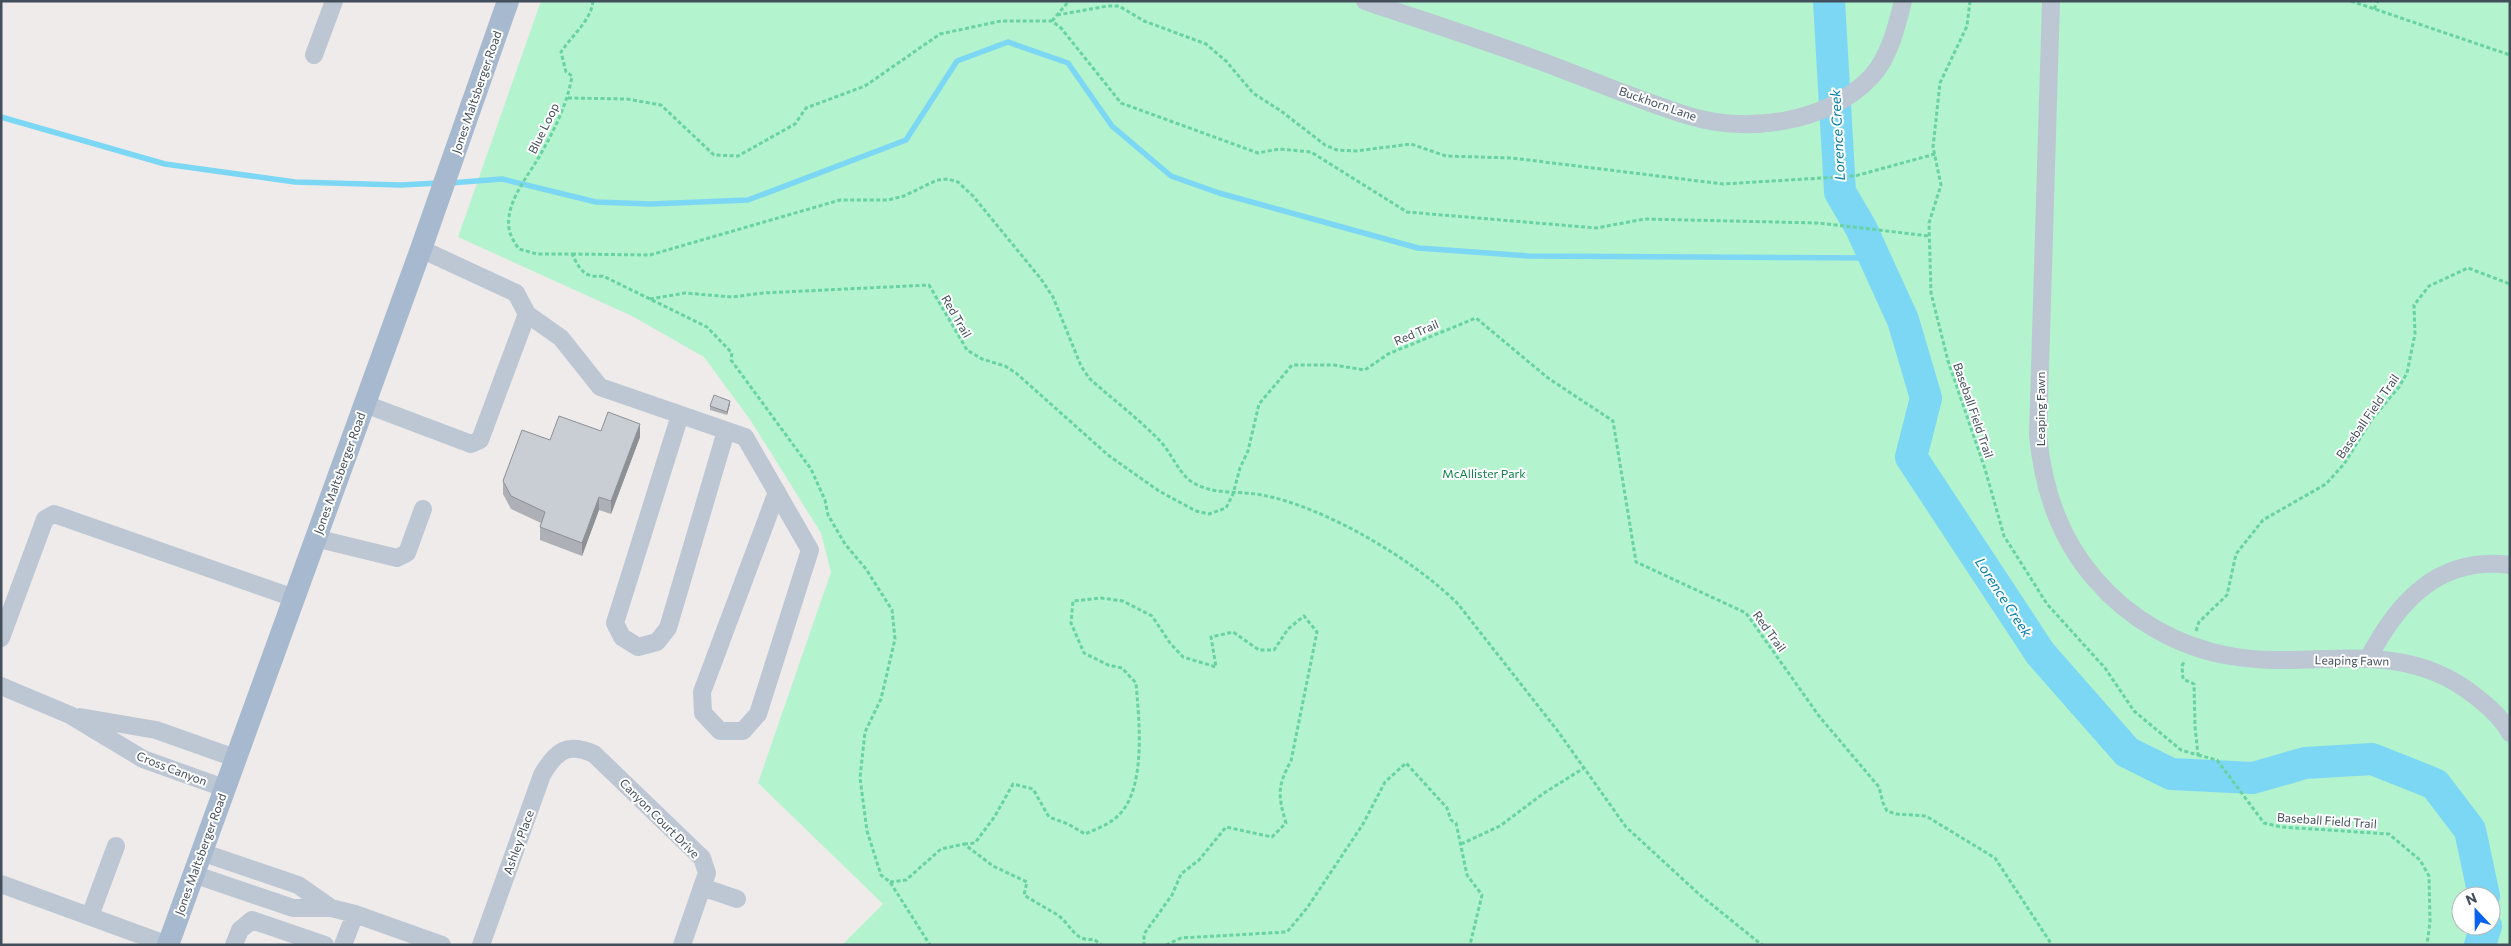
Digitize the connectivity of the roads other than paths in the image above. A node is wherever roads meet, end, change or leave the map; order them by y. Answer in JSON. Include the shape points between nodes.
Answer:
{"nodes":[{"id":1,"x":334,"y":1,"type":"edge"},
{"id":2,"x":508,"y":1,"type":"edge"},
{"id":3,"x":1365,"y":1,"type":"edge"},
{"id":4,"x":1903,"y":1,"type":"edge"},
{"id":5,"x":2051,"y":1,"type":"edge"},
{"id":6,"x":314,"y":55,"type":"dead end"},
{"id":7,"x":422,"y":246,"type":"junction"},
{"id":8,"x":527,"y":314,"type":"junction"},
{"id":9,"x":364,"y":404,"type":"junction"},
{"id":10,"x":680,"y":415,"type":"junction"},
{"id":11,"x":726,"y":431,"type":"junction"},
{"id":12,"x":777,"y":492,"type":"junction"},
{"id":13,"x":423,"y":509,"type":"dead end"},
{"id":14,"x":315,"y":538,"type":"junction"},
{"id":15,"x":2510,"y":566,"type":"edge"},
{"id":16,"x":294,"y":598,"type":"junction"},
{"id":17,"x":1,"y":638,"type":"edge"},
{"id":18,"x":2368,"y":659,"type":"junction"},
{"id":19,"x":1,"y":686,"type":"edge"},
{"id":20,"x":70,"y":715,"type":"junction"},
{"id":21,"x":2510,"y":733,"type":"edge"},
{"id":22,"x":568,"y":748,"type":"joint"},
{"id":23,"x":235,"y":758,"type":"junction"},
{"id":24,"x":224,"y":788,"type":"junction"},
{"id":25,"x":116,"y":846,"type":"dead end"},
{"id":26,"x":201,"y":852,"type":"junction"},
{"id":27,"x":193,"y":874,"type":"junction"},
{"id":28,"x":1,"y":884,"type":"edge"},
{"id":29,"x":702,"y":887,"type":"junction"},
{"id":30,"x":737,"y":899,"type":"dead end"},
{"id":31,"x":332,"y":908,"type":"junction"},
{"id":32,"x":354,"y":914,"type":"junction"},
{"id":33,"x":90,"y":916,"type":"junction"},
{"id":34,"x":168,"y":945,"type":"edge"},
{"id":35,"x":234,"y":945,"type":"edge"},
{"id":36,"x":325,"y":945,"type":"edge"},
{"id":37,"x":343,"y":945,"type":"edge"},
{"id":38,"x":442,"y":945,"type":"edge"},
{"id":39,"x":481,"y":945,"type":"edge"},
{"id":40,"x":682,"y":945,"type":"edge"}],
"edges":[{"from":1,"to":6,"type":"street"},
{"from":2,"to":7,"type":"main road","name":"Jones Maltsberger Road"},
{"from":3,"to":4,"type":"street","name":"Buckhorn Lane","via":[[1533,58],[1688,116],[1719,121],[1779,123],[1804,117],[1850,93],[1871,77],[1896,29]]},
{"from":5,"to":18,"type":"street","name":"Leaping Fawn","via":[[2038,435],[2045,483],[2061,529],[2103,589],[2161,633],[2230,656]]},
{"from":7,"to":8,"type":"street","via":[[516,293]]},
{"from":7,"to":9,"type":"main road","name":"Jones Maltsberger Road"},
{"from":8,"to":9,"type":"street","via":[[480,440],[471,444]]},
{"from":8,"to":10,"type":"street","via":[[561,338],[600,387]]},
{"from":9,"to":14,"type":"main road","name":"Jones Maltsberger Road"},
{"from":10,"to":11,"type":"street"},
{"from":10,"to":11,"type":"street","via":[[615,623],[622,637],[638,647],[657,642],[668,628]]},
{"from":11,"to":12,"type":"street","via":[[745,437]]},
{"from":12,"to":12,"type":"street","via":[[810,550],[758,714],[743,731],[720,731],[702,713],[702,692]]},
{"from":13,"to":14,"type":"street","via":[[407,553],[397,558]]},
{"from":14,"to":16,"type":"main road","name":"Jones Maltsberger Road"},
{"from":15,"to":18,"type":"street","via":[[2493,563],[2447,571],[2408,598],[2382,632]]},
{"from":16,"to":17,"type":"street","via":[[54,514],[45,519]]},
{"from":16,"to":23,"type":"main road","name":"Jones Maltsberger Road"},
{"from":18,"to":21,"type":"street","name":"Leaping Fawn","via":[[2387,659],[2430,669],[2456,680],[2490,707]]},
{"from":19,"to":20,"type":"street","name":"Cross Canyon"},
{"from":20,"to":23,"type":"street","name":"Cross Canyon","via":[[156,730]]},
{"from":20,"to":24,"type":"street","name":"Cross Canyon","via":[[143,759]]},
{"from":22,"to":29,"type":"street","name":"Canyon Court Drive","via":[[581,748],[594,754],[702,858],[707,873]]},
{"from":22,"to":39,"type":"street","name":"Ashley Place","via":[[552,758],[542,775]]},
{"from":23,"to":24,"type":"main road","name":"Jones Maltsberger Road"},
{"from":24,"to":26,"type":"main road","name":"Jones Maltsberger Road"},
{"from":25,"to":33,"type":"street"},
{"from":26,"to":27,"type":"main road","name":"Jones Maltsberger Road"},
{"from":26,"to":31,"type":"street","via":[[298,885]]},
{"from":27,"to":31,"type":"street","via":[[293,908]]},
{"from":27,"to":34,"type":"main road","name":"Jones Maltsberger Road"},
{"from":28,"to":33,"type":"street"},
{"from":29,"to":30,"type":"street"},
{"from":29,"to":40,"type":"street","name":"Canyon Court Drive"},
{"from":31,"to":32,"type":"street"},
{"from":32,"to":37,"type":"street"},
{"from":32,"to":38,"type":"street"},
{"from":33,"to":34,"type":"street"},
{"from":35,"to":36,"type":"street","via":[[240,930],[252,920]]}]}
